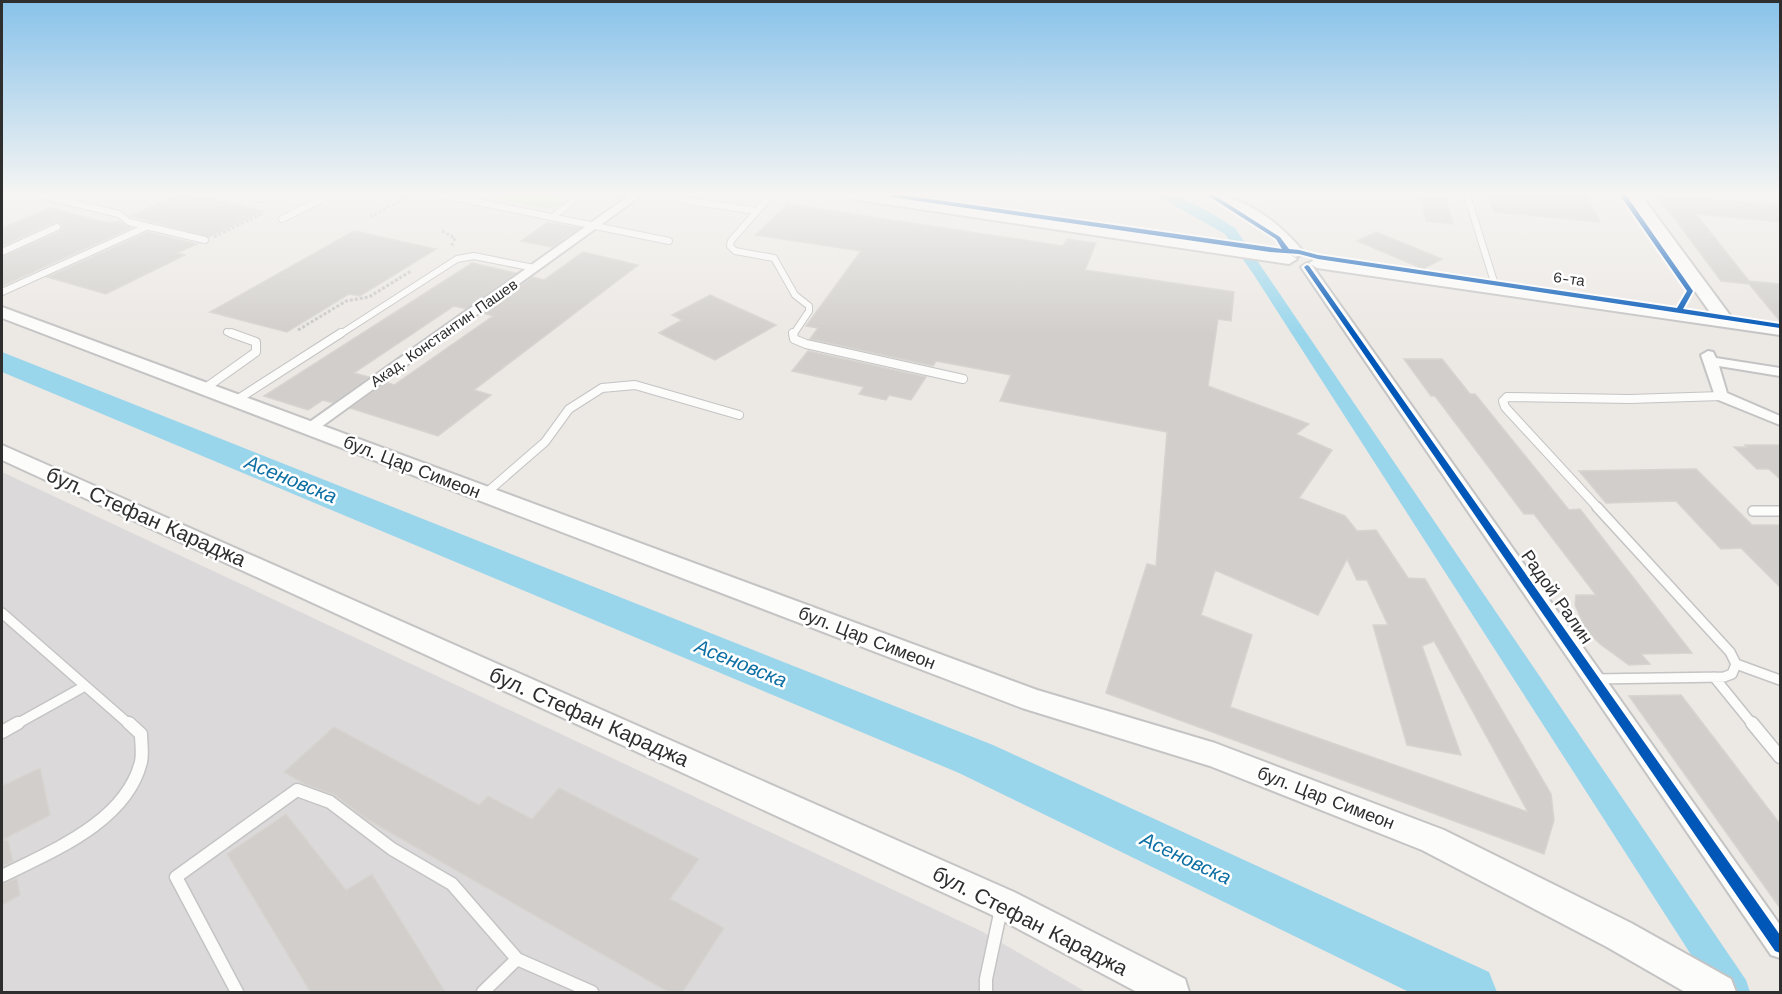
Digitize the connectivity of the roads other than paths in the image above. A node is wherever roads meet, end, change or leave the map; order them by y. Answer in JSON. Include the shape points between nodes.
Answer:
{"nodes":[{"id":1,"x":25,"y":241,"type":"edge"},
{"id":2,"x":112,"y":241,"type":"edge"},
{"id":3,"x":571,"y":241,"type":"edge"},
{"id":4,"x":731,"y":241,"type":"edge"},
{"id":5,"x":1175,"y":241,"type":"edge"},
{"id":6,"x":1287,"y":241,"type":"edge"},
{"id":7,"x":1481,"y":241,"type":"edge"},
{"id":8,"x":1668,"y":241,"type":"edge"},
{"id":9,"x":2,"y":252,"type":"edge"},
{"id":10,"x":1297,"y":260,"type":"junction"},
{"id":11,"x":534,"y":268,"type":"junction"},
{"id":12,"x":1496,"y":288,"type":"junction"},
{"id":13,"x":2,"y":292,"type":"edge"},
{"id":14,"x":2,"y":312,"type":"edge"},
{"id":15,"x":1726,"y":322,"type":"junction"},
{"id":16,"x":1780,"y":330,"type":"edge"},
{"id":17,"x":227,"y":332,"type":"dead end"},
{"id":18,"x":1780,"y":372,"type":"edge"},
{"id":19,"x":963,"y":379,"type":"dead end"},
{"id":20,"x":204,"y":389,"type":"junction"},
{"id":21,"x":1721,"y":396,"type":"junction"},
{"id":22,"x":235,"y":400,"type":"junction"},
{"id":23,"x":739,"y":415,"type":"dead end"},
{"id":24,"x":1780,"y":421,"type":"edge"},
{"id":25,"x":309,"y":429,"type":"junction"},
{"id":26,"x":2,"y":452,"type":"edge"},
{"id":27,"x":485,"y":495,"type":"junction"},
{"id":28,"x":1780,"y":510,"type":"edge"},
{"id":29,"x":1753,"y":511,"type":"dead end"},
{"id":30,"x":2,"y":612,"type":"edge"},
{"id":31,"x":1736,"y":664,"type":"junction"},
{"id":32,"x":1714,"y":677,"type":"junction"},
{"id":33,"x":1594,"y":679,"type":"junction"},
{"id":34,"x":1780,"y":680,"type":"edge"},
{"id":35,"x":86,"y":686,"type":"junction"},
{"id":36,"x":2,"y":732,"type":"edge"},
{"id":37,"x":1780,"y":757,"type":"edge"},
{"id":38,"x":2,"y":876,"type":"edge"},
{"id":39,"x":1002,"y":903,"type":"junction"},
{"id":40,"x":1780,"y":946,"type":"edge"},
{"id":41,"x":517,"y":959,"type":"junction"},
{"id":42,"x":237,"y":993,"type":"edge"},
{"id":43,"x":483,"y":993,"type":"edge"},
{"id":44,"x":592,"y":993,"type":"edge"},
{"id":45,"x":986,"y":993,"type":"edge"},
{"id":46,"x":1173,"y":993,"type":"edge"},
{"id":47,"x":1718,"y":993,"type":"edge"}],
"edges":[{"from":1,"to":9,"type":"lane"},
{"from":2,"to":13,"type":"lane"},
{"from":3,"to":11,"type":"street","name":"Акад. Константин Пашев"},
{"from":4,"to":19,"type":"lane","via":[[735,250],[774,258],[795,295],[809,306],[793,333],[797,341]]},
{"from":5,"to":10,"type":"main road"},
{"from":6,"to":10,"type":"street","name":"Радой Ралин"},
{"from":7,"to":12,"type":"lane"},
{"from":8,"to":15,"type":"main road"},
{"from":10,"to":12,"type":"main road"},
{"from":10,"to":33,"type":"street","name":"Радой Ралин"},
{"from":11,"to":22,"type":"lane","via":[[474,256],[458,259]]},
{"from":11,"to":25,"type":"street","name":"Акад. Константин Пашев"},
{"from":12,"to":15,"type":"main road"},
{"from":14,"to":20,"type":"main road","name":"бул. Цар Симеон"},
{"from":15,"to":16,"type":"main road"},
{"from":17,"to":20,"type":"lane","via":[[256,342],[256,352]]},
{"from":18,"to":21,"type":"street","via":[[1709,358]]},
{"from":20,"to":22,"type":"main road","name":"бул. Цар Симеон"},
{"from":21,"to":24,"type":"street"},
{"from":21,"to":31,"type":"lane","via":[[1516,396],[1503,401],[1730,652]]},
{"from":22,"to":25,"type":"main road","name":"бул. Цар Симеон"},
{"from":23,"to":27,"type":"lane","via":[[635,385],[602,388],[569,409],[544,442]]},
{"from":25,"to":27,"type":"main road","name":"бул. Цар Симеон"},
{"from":26,"to":39,"type":"main road","name":"бул. Стефан Караджа"},
{"from":27,"to":47,"type":"main road","name":"бул. Цар Симеон","via":[[1032,700],[1215,755],[1433,840],[1619,935]]},
{"from":28,"to":29,"type":"lane"},
{"from":30,"to":35,"type":"lane"},
{"from":31,"to":32,"type":"lane","via":[[1732,674]]},
{"from":31,"to":34,"type":"lane"},
{"from":32,"to":33,"type":"lane"},
{"from":32,"to":37,"type":"lane"},
{"from":33,"to":40,"type":"street","name":"Радой Ралин"},
{"from":35,"to":36,"type":"lane"},
{"from":35,"to":38,"type":"lane","via":[[141,734],[144,751],[139,771],[126,794],[104,816],[76,837]]},
{"from":39,"to":45,"type":"lane"},
{"from":39,"to":46,"type":"main road","name":"бул. Стефан Караджа"},
{"from":41,"to":42,"type":"lane","via":[[452,884],[392,849],[330,802],[297,790],[176,877]]},
{"from":41,"to":43,"type":"lane"},
{"from":41,"to":44,"type":"lane"}]}
